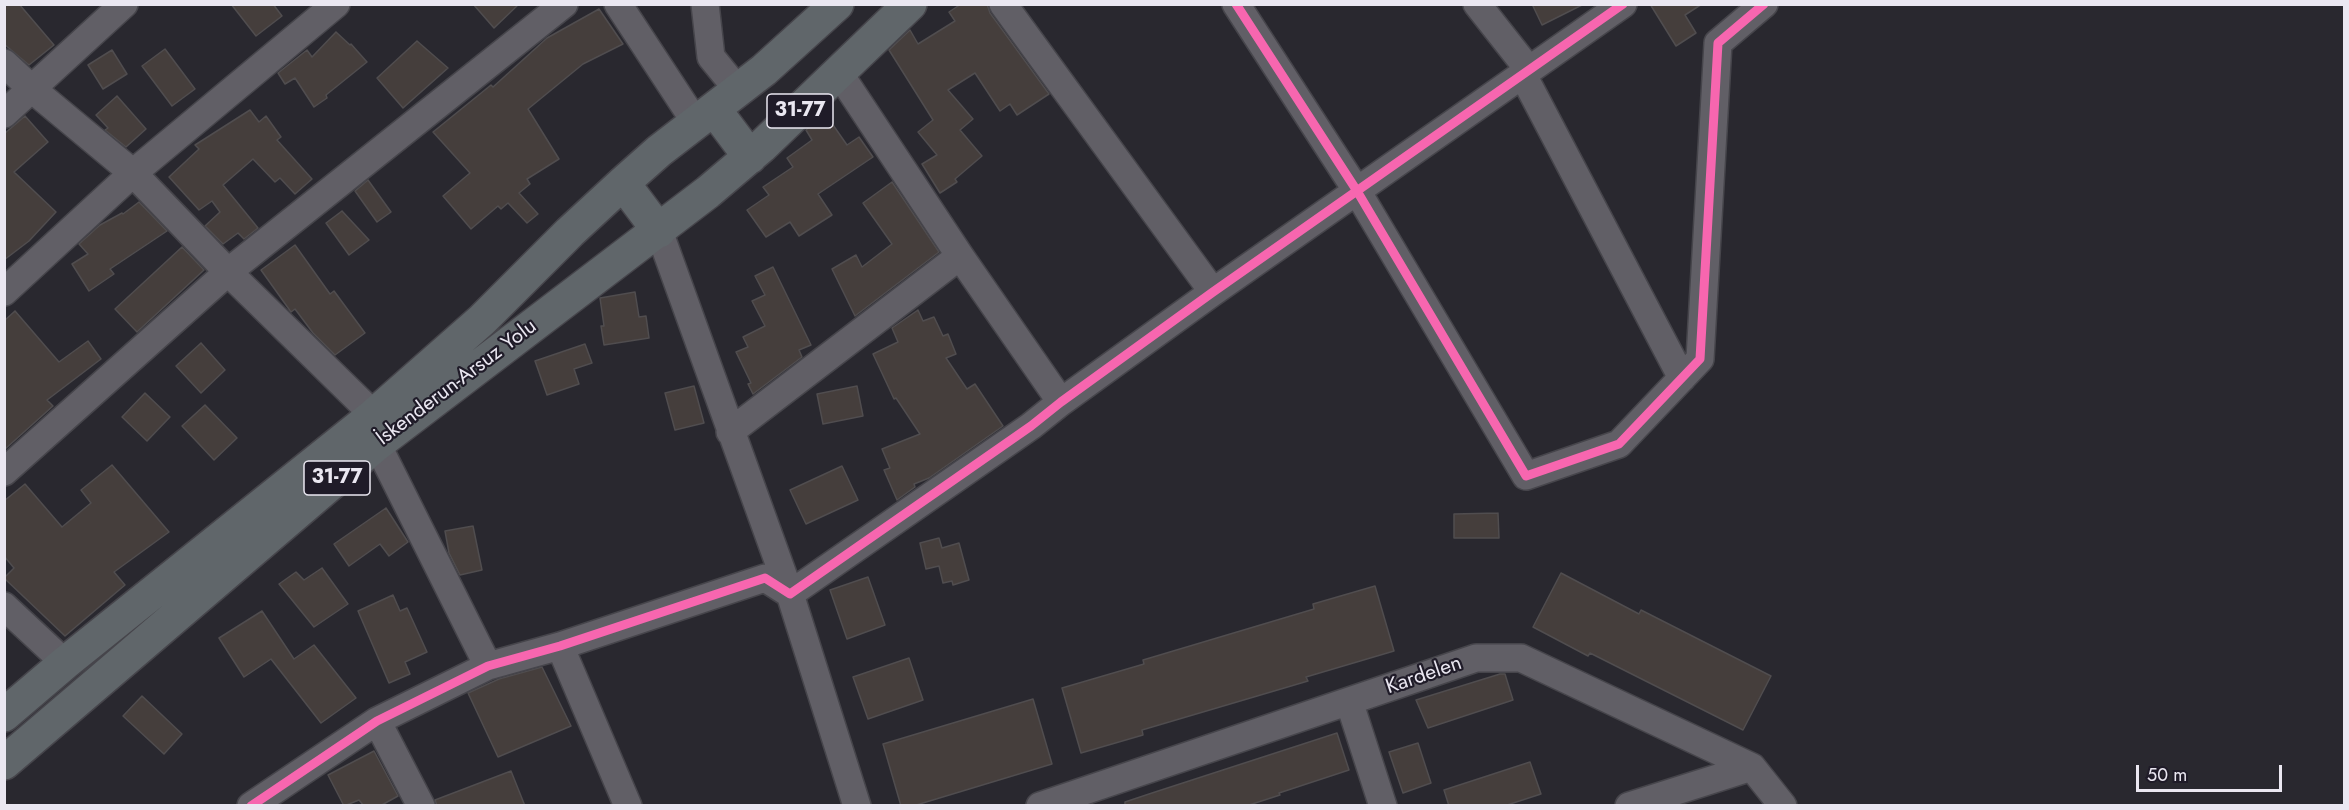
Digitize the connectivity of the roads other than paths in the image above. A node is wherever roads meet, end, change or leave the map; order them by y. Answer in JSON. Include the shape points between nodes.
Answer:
{"nodes":[{"id":1,"x":124,"y":4,"type":"edge"},
{"id":2,"x":336,"y":4,"type":"edge"},
{"id":3,"x":564,"y":4,"type":"edge"},
{"id":4,"x":618,"y":4,"type":"edge"},
{"id":5,"x":705,"y":4,"type":"edge"},
{"id":6,"x":837,"y":4,"type":"edge"},
{"id":7,"x":909,"y":4,"type":"edge"},
{"id":8,"x":1003,"y":4,"type":"edge"},
{"id":9,"x":1236,"y":4,"type":"edge"},
{"id":10,"x":1477,"y":4,"type":"edge"},
{"id":11,"x":1623,"y":4,"type":"edge"},
{"id":12,"x":1764,"y":4,"type":"edge"},
{"id":13,"x":4,"y":63,"type":"edge"},
{"id":14,"x":839,"y":73,"type":"junction"},
{"id":15,"x":1526,"y":73,"type":"junction"},
{"id":16,"x":32,"y":89,"type":"junction"},
{"id":17,"x":716,"y":107,"type":"junction"},
{"id":18,"x":4,"y":114,"type":"edge"},
{"id":19,"x":750,"y":157,"type":"junction"},
{"id":20,"x":133,"y":173,"type":"junction"},
{"id":21,"x":623,"y":183,"type":"junction"},
{"id":22,"x":1357,"y":191,"type":"junction"},
{"id":23,"x":659,"y":231,"type":"junction"},
{"id":24,"x":960,"y":256,"type":"junction"},
{"id":25,"x":228,"y":272,"type":"junction"},
{"id":26,"x":4,"y":292,"type":"edge"},
{"id":27,"x":1213,"y":292,"type":"junction"},
{"id":28,"x":1682,"y":378,"type":"junction"},
{"id":29,"x":1061,"y":402,"type":"junction"},
{"id":30,"x":375,"y":430,"type":"junction"},
{"id":31,"x":730,"y":432,"type":"junction"},
{"id":32,"x":4,"y":472,"type":"edge"},
{"id":33,"x":790,"y":594,"type":"junction"},
{"id":34,"x":4,"y":606,"type":"edge"},
{"id":35,"x":560,"y":646,"type":"junction"},
{"id":36,"x":65,"y":663,"type":"junction"},
{"id":37,"x":488,"y":666,"type":"junction"},
{"id":38,"x":1349,"y":701,"type":"junction"},
{"id":39,"x":4,"y":715,"type":"edge"},
{"id":40,"x":377,"y":721,"type":"junction"},
{"id":41,"x":4,"y":763,"type":"edge"},
{"id":42,"x":1752,"y":767,"type":"junction"},
{"id":43,"x":251,"y":806,"type":"edge"},
{"id":44,"x":421,"y":806,"type":"edge"},
{"id":45,"x":628,"y":806,"type":"edge"},
{"id":46,"x":857,"y":806,"type":"edge"},
{"id":47,"x":1040,"y":806,"type":"edge"},
{"id":48,"x":1383,"y":806,"type":"edge"},
{"id":49,"x":1629,"y":806,"type":"edge"},
{"id":50,"x":1783,"y":806,"type":"edge"}],
"edges":[{"from":1,"to":16,"type":"street"},
{"from":2,"to":20,"type":"street"},
{"from":3,"to":25,"type":"street"},
{"from":4,"to":17,"type":"street"},
{"from":5,"to":17,"type":"street"},
{"from":6,"to":17,"type":"main road","name":"İskenderun-Arsuz Yolu"},
{"from":7,"to":14,"type":"main road","name":"İskenderun-Arsuz Yolu","number":"31-77"},
{"from":8,"to":27,"type":"street"},
{"from":9,"to":22,"type":"street"},
{"from":10,"to":15,"type":"street"},
{"from":11,"to":15,"type":"street"},
{"from":12,"to":28,"type":"street","via":[[1718,43],[1700,359]]},
{"from":13,"to":16,"type":"street"},
{"from":14,"to":19,"type":"main road","name":"İskenderun-Arsuz Yolu","number":"31-77"},
{"from":14,"to":24,"type":"street"},
{"from":15,"to":22,"type":"street"},
{"from":15,"to":28,"type":"street"},
{"from":16,"to":18,"type":"street"},
{"from":16,"to":20,"type":"street"},
{"from":17,"to":19,"type":"main road"},
{"from":17,"to":21,"type":"main road","name":"İskenderun-Arsuz Yolu"},
{"from":19,"to":23,"type":"main road","name":"İskenderun-Arsuz Yolu","number":"31-77"},
{"from":20,"to":25,"type":"street"},
{"from":20,"to":26,"type":"street"},
{"from":21,"to":23,"type":"main road"},
{"from":21,"to":30,"type":"main road","name":"İskenderun-Arsuz Yolu"},
{"from":22,"to":27,"type":"street"},
{"from":22,"to":28,"type":"street","via":[[1526,476],[1619,444]]},
{"from":23,"to":30,"type":"main road","name":"İskenderun-Arsuz Yolu","number":"31-77","via":[[462,377]]},
{"from":23,"to":31,"type":"street"},
{"from":24,"to":29,"type":"street"},
{"from":24,"to":31,"type":"street"},
{"from":25,"to":30,"type":"street"},
{"from":25,"to":32,"type":"street"},
{"from":27,"to":29,"type":"street"},
{"from":29,"to":33,"type":"street"},
{"from":30,"to":36,"type":"main road","name":"İskenderun-Arsuz Yolu"},
{"from":30,"to":37,"type":"street"},
{"from":30,"to":41,"type":"main road","name":"İskenderun-Arsuz Yolu","number":"31-77"},
{"from":31,"to":33,"type":"street"},
{"from":33,"to":35,"type":"street","via":[[765,578]]},
{"from":33,"to":46,"type":"street"},
{"from":34,"to":36,"type":"street"},
{"from":35,"to":37,"type":"street"},
{"from":35,"to":45,"type":"street"},
{"from":36,"to":39,"type":"main road","name":"İskenderun-Arsuz Yolu"},
{"from":37,"to":40,"type":"street"},
{"from":38,"to":42,"type":"street","name":"Kardelen","via":[[1476,658],[1521,658]]},
{"from":38,"to":47,"type":"street","name":"Kardelen"},
{"from":38,"to":48,"type":"street"},
{"from":40,"to":43,"type":"street"},
{"from":40,"to":44,"type":"street"},
{"from":42,"to":49,"type":"street"},
{"from":42,"to":50,"type":"street","name":"Kardelen"}]}
